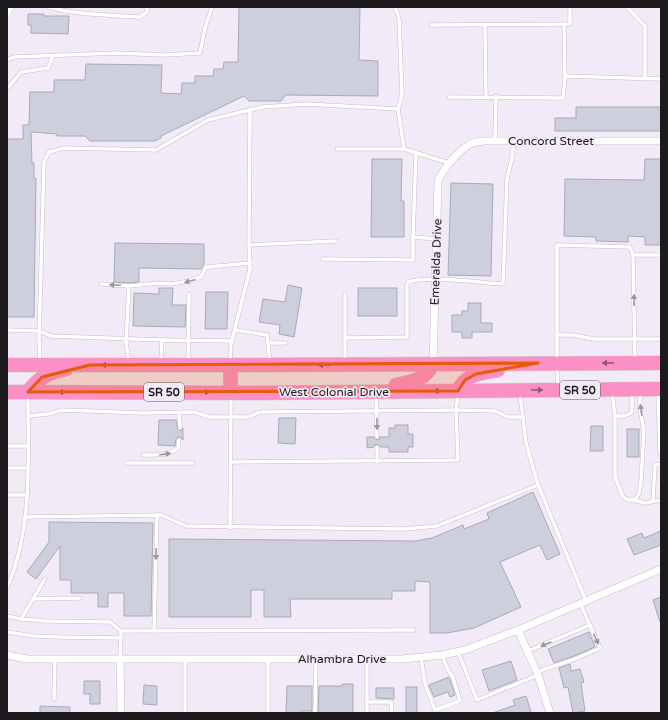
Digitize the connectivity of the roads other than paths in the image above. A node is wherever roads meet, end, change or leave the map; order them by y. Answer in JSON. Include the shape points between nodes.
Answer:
{"nodes":[{"id":1,"x":10,"y":7,"type":"edge"},
{"id":2,"x":49,"y":7,"type":"edge"},
{"id":3,"x":147,"y":7,"type":"edge"},
{"id":4,"x":212,"y":7,"type":"edge"},
{"id":5,"x":395,"y":7,"type":"edge"},
{"id":6,"x":570,"y":7,"type":"edge"},
{"id":7,"x":627,"y":7,"type":"edge"},
{"id":8,"x":7,"y":14,"type":"edge"},
{"id":9,"x":564,"y":24,"type":"junction"},
{"id":10,"x":431,"y":25,"type":"dead end"},
{"id":11,"x":485,"y":25,"type":"junction"},
{"id":12,"x":53,"y":56,"type":"junction"},
{"id":13,"x":7,"y":60,"type":"edge"},
{"id":14,"x":564,"y":76,"type":"junction"},
{"id":15,"x":645,"y":79,"type":"junction"},
{"id":16,"x":661,"y":79,"type":"edge"},
{"id":17,"x":7,"y":90,"type":"edge"},
{"id":18,"x":486,"y":96,"type":"junction"},
{"id":19,"x":496,"y":96,"type":"junction"},
{"id":20,"x":449,"y":97,"type":"dead end"},
{"id":21,"x":250,"y":109,"type":"junction"},
{"id":22,"x":398,"y":109,"type":"junction"},
{"id":23,"x":495,"y":141,"type":"junction"},
{"id":24,"x":514,"y":141,"type":"junction"},
{"id":25,"x":661,"y":142,"type":"edge"},
{"id":26,"x":404,"y":148,"type":"junction"},
{"id":27,"x":337,"y":149,"type":"dead end"},
{"id":28,"x":416,"y":152,"type":"junction"},
{"id":29,"x":449,"y":163,"type":"junction"},
{"id":30,"x":413,"y":237,"type":"junction"},
{"id":31,"x":436,"y":239,"type":"junction"},
{"id":32,"x":336,"y":241,"type":"dead end"},
{"id":33,"x":249,"y":245,"type":"junction"},
{"id":34,"x":633,"y":255,"type":"junction"},
{"id":35,"x":661,"y":255,"type":"edge"},
{"id":36,"x":323,"y":259,"type":"dead end"},
{"id":37,"x":250,"y":263,"type":"junction"},
{"id":38,"x":435,"y":280,"type":"junction"},
{"id":39,"x":101,"y":284,"type":"dead end"},
{"id":40,"x":129,"y":286,"type":"junction"},
{"id":41,"x":189,"y":294,"type":"dead end"},
{"id":42,"x":345,"y":294,"type":"dead end"},
{"id":43,"x":7,"y":330,"type":"edge"},
{"id":44,"x":235,"y":330,"type":"junction"},
{"id":45,"x":39,"y":331,"type":"junction"},
{"id":46,"x":557,"y":335,"type":"junction"},
{"id":47,"x":126,"y":338,"type":"junction"},
{"id":48,"x":346,"y":338,"type":"junction"},
{"id":49,"x":635,"y":339,"type":"junction"},
{"id":50,"x":661,"y":339,"type":"edge"},
{"id":51,"x":162,"y":340,"type":"junction"},
{"id":52,"x":188,"y":340,"type":"junction"},
{"id":53,"x":232,"y":341,"type":"junction"},
{"id":54,"x":268,"y":343,"type":"junction"},
{"id":55,"x":286,"y":343,"type":"dead end"},
{"id":56,"x":538,"y":363,"type":"junction"},
{"id":57,"x":557,"y":363,"type":"junction"},
{"id":58,"x":635,"y":363,"type":"junction"},
{"id":59,"x":661,"y":363,"type":"edge"},
{"id":60,"x":433,"y":364,"type":"junction"},
{"id":61,"x":7,"y":365,"type":"edge"},
{"id":62,"x":40,"y":365,"type":"junction"},
{"id":63,"x":90,"y":365,"type":"junction"},
{"id":64,"x":129,"y":365,"type":"junction"},
{"id":65,"x":161,"y":365,"type":"junction"},
{"id":66,"x":188,"y":365,"type":"junction"},
{"id":67,"x":230,"y":365,"type":"junction"},
{"id":68,"x":270,"y":365,"type":"junction"},
{"id":69,"x":345,"y":365,"type":"junction"},
{"id":70,"x":660,"y":389,"type":"edge"},
{"id":71,"x":558,"y":390,"type":"junction"},
{"id":72,"x":611,"y":390,"type":"junction"},
{"id":73,"x":636,"y":390,"type":"junction"},
{"id":74,"x":458,"y":391,"type":"junction"},
{"id":75,"x":520,"y":391,"type":"junction"},
{"id":76,"x":7,"y":392,"type":"edge"},
{"id":77,"x":28,"y":392,"type":"junction"},
{"id":78,"x":231,"y":392,"type":"junction"},
{"id":79,"x":354,"y":392,"type":"junction"},
{"id":80,"x":376,"y":392,"type":"junction"},
{"id":81,"x":456,"y":410,"type":"junction"},
{"id":82,"x":376,"y":411,"type":"junction"},
{"id":83,"x":180,"y":412,"type":"junction"},
{"id":84,"x":28,"y":416,"type":"junction"},
{"id":85,"x":615,"y":416,"type":"junction"},
{"id":86,"x":231,"y":417,"type":"junction"},
{"id":87,"x":523,"y":417,"type":"junction"},
{"id":88,"x":180,"y":428,"type":"dead end"},
{"id":89,"x":377,"y":437,"type":"dead end"},
{"id":90,"x":179,"y":440,"type":"dead end"},
{"id":91,"x":7,"y":446,"type":"edge"},
{"id":92,"x":27,"y":446,"type":"junction"},
{"id":93,"x":377,"y":447,"type":"dead end"},
{"id":94,"x":660,"y":452,"type":"edge"},
{"id":95,"x":143,"y":455,"type":"dead end"},
{"id":96,"x":231,"y":462,"type":"junction"},
{"id":97,"x":377,"y":462,"type":"junction"},
{"id":98,"x":126,"y":463,"type":"dead end"},
{"id":99,"x":193,"y":463,"type":"dead end"},
{"id":100,"x":661,"y":464,"type":"edge"},
{"id":101,"x":7,"y":468,"type":"edge"},
{"id":102,"x":27,"y":468,"type":"junction"},
{"id":103,"x":538,"y":485,"type":"junction"},
{"id":104,"x":7,"y":494,"type":"edge"},
{"id":105,"x":27,"y":495,"type":"junction"},
{"id":106,"x":634,"y":500,"type":"junction"},
{"id":107,"x":661,"y":500,"type":"edge"},
{"id":108,"x":653,"y":501,"type":"junction"},
{"id":109,"x":157,"y":515,"type":"junction"},
{"id":110,"x":25,"y":516,"type":"junction"},
{"id":111,"x":230,"y":528,"type":"junction"},
{"id":112,"x":661,"y":569,"type":"edge"},
{"id":113,"x":45,"y":579,"type":"dead end"},
{"id":114,"x":7,"y":588,"type":"edge"},
{"id":115,"x":80,"y":598,"type":"dead end"},
{"id":116,"x":33,"y":599,"type":"junction"},
{"id":117,"x":583,"y":602,"type":"junction"},
{"id":118,"x":7,"y":616,"type":"edge"},
{"id":119,"x":22,"y":619,"type":"junction"},
{"id":120,"x":590,"y":625,"type":"junction"},
{"id":121,"x":414,"y":630,"type":"dead end"},
{"id":122,"x":518,"y":630,"type":"junction"},
{"id":123,"x":121,"y":631,"type":"junction"},
{"id":124,"x":154,"y":631,"type":"junction"},
{"id":125,"x":7,"y":632,"type":"edge"},
{"id":126,"x":121,"y":638,"type":"junction"},
{"id":127,"x":458,"y":652,"type":"junction"},
{"id":128,"x":528,"y":652,"type":"junction"},
{"id":129,"x":7,"y":655,"type":"edge"},
{"id":130,"x":442,"y":655,"type":"junction"},
{"id":131,"x":421,"y":657,"type":"junction"},
{"id":132,"x":55,"y":659,"type":"junction"},
{"id":133,"x":120,"y":659,"type":"junction"},
{"id":134,"x":185,"y":659,"type":"junction"},
{"id":135,"x":268,"y":659,"type":"junction"},
{"id":136,"x":316,"y":659,"type":"junction"},
{"id":137,"x":367,"y":659,"type":"junction"},
{"id":138,"x":538,"y":675,"type":"junction"},
{"id":139,"x":54,"y":699,"type":"dead end"},
{"id":140,"x":367,"y":702,"type":"junction"},
{"id":141,"x":121,"y":713,"type":"edge"},
{"id":142,"x":185,"y":713,"type":"edge"},
{"id":143,"x":268,"y":713,"type":"edge"},
{"id":144,"x":315,"y":713,"type":"edge"},
{"id":145,"x":367,"y":713,"type":"edge"},
{"id":146,"x":392,"y":713,"type":"edge"},
{"id":147,"x":550,"y":713,"type":"edge"}],
"edges":[{"from":1,"to":8,"type":"street"},
{"from":2,"to":3,"type":"lane","via":[[74,12],[140,17],[147,12]]},
{"from":4,"to":12,"type":"lane","via":[[200,53]]},
{"from":5,"to":22,"type":"lane","via":[[399,18],[402,95]]},
{"from":6,"to":9,"type":"lane","via":[[570,24]]},
{"from":7,"to":15,"type":"lane","via":[[645,26]]},
{"from":9,"to":11,"type":"lane"},
{"from":9,"to":14,"type":"lane"},
{"from":10,"to":11,"type":"lane"},
{"from":11,"to":18,"type":"lane"},
{"from":12,"to":13,"type":"lane","via":[[14,57]]},
{"from":12,"to":17,"type":"lane","via":[[48,68],[20,72]]},
{"from":14,"to":15,"type":"lane"},
{"from":14,"to":19,"type":"lane","via":[[563,98]]},
{"from":15,"to":16,"type":"lane"},
{"from":18,"to":19,"type":"lane"},
{"from":18,"to":20,"type":"lane"},
{"from":19,"to":23,"type":"lane"},
{"from":21,"to":22,"type":"lane","via":[[306,104]]},
{"from":21,"to":33,"type":"lane"},
{"from":21,"to":45,"type":"lane","via":[[208,120],[156,150],[64,148],[49,152],[44,162]]},
{"from":22,"to":26,"type":"lane"},
{"from":23,"to":24,"type":"street","name":"Concord Street"},
{"from":23,"to":29,"type":"street","name":"Concord Street","via":[[471,143]]},
{"from":24,"to":25,"type":"street","name":"Concord Street"},
{"from":24,"to":38,"type":"lane","via":[[507,179],[503,284]]},
{"from":26,"to":27,"type":"lane"},
{"from":26,"to":28,"type":"lane"},
{"from":28,"to":29,"type":"lane"},
{"from":28,"to":30,"type":"lane"},
{"from":29,"to":31,"type":"street","name":"Emeralda Drive","via":[[438,180]]},
{"from":30,"to":31,"type":"lane"},
{"from":30,"to":36,"type":"lane","via":[[413,260]]},
{"from":31,"to":38,"type":"street","name":"Emeralda Drive"},
{"from":32,"to":33,"type":"lane"},
{"from":33,"to":37,"type":"lane"},
{"from":34,"to":35,"type":"lane"},
{"from":34,"to":46,"type":"lane","via":[[630,248],[558,245]]},
{"from":49,"to":34,"type":"lane","one_way":true},
{"from":37,"to":40,"type":"lane","one_way":true,"via":[[208,266],[201,277],[190,281]]},
{"from":37,"to":44,"type":"lane"},
{"from":38,"to":48,"type":"lane","via":[[413,280],[407,284],[407,337]]},
{"from":38,"to":60,"type":"street","name":"Emeralda Drive"},
{"from":40,"to":39,"type":"lane","one_way":true},
{"from":40,"to":47,"type":"lane"},
{"from":41,"to":52,"type":"lane"},
{"from":42,"to":48,"type":"lane"},
{"from":43,"to":45,"type":"lane"},
{"from":44,"to":53,"type":"lane"},
{"from":44,"to":54,"type":"lane","via":[[268,335]]},
{"from":45,"to":47,"type":"lane","via":[[51,336]]},
{"from":45,"to":62,"type":"lane"},
{"from":46,"to":49,"type":"lane","via":[[594,339]]},
{"from":46,"to":57,"type":"lane"},
{"from":47,"to":51,"type":"lane"},
{"from":47,"to":64,"type":"lane"},
{"from":48,"to":69,"type":"lane"},
{"from":49,"to":50,"type":"lane"},
{"from":49,"to":58,"type":"lane"},
{"from":51,"to":52,"type":"lane"},
{"from":51,"to":65,"type":"lane"},
{"from":52,"to":53,"type":"lane"},
{"from":52,"to":66,"type":"lane"},
{"from":53,"to":67,"type":"lane"},
{"from":54,"to":55,"type":"lane"},
{"from":54,"to":68,"type":"lane"},
{"from":56,"to":57,"type":"highway","number":"SR 50"},
{"from":56,"to":60,"type":"highway","number":"SR 50"},
{"from":56,"to":74,"type":"highway","via":[[476,374],[465,380]]},
{"from":58,"to":57,"type":"highway","number":"SR 50","one_way":true},
{"from":57,"to":71,"type":"lane"},
{"from":58,"to":59,"type":"highway","number":"SR 50"},
{"from":60,"to":69,"type":"highway","number":"SR 50"},
{"from":60,"to":79,"type":"highway","via":[[424,376],[413,382]]},
{"from":61,"to":62,"type":"highway","number":"SR 50"},
{"from":62,"to":63,"type":"highway","number":"SR 50"},
{"from":64,"to":63,"type":"highway","number":"SR 50","one_way":true},
{"from":63,"to":77,"type":"highway","via":[[58,370],[42,377]]},
{"from":64,"to":65,"type":"highway","number":"SR 50"},
{"from":65,"to":66,"type":"highway","number":"SR 50"},
{"from":66,"to":67,"type":"highway","number":"SR 50"},
{"from":67,"to":68,"type":"highway","number":"SR 50"},
{"from":67,"to":78,"type":"highway"},
{"from":69,"to":68,"type":"highway","number":"SR 50","one_way":true},
{"from":70,"to":73,"type":"highway","name":"West Colonial Drive","number":"SR 50"},
{"from":70,"to":94,"type":"lane"},
{"from":71,"to":72,"type":"highway","name":"West Colonial Drive","number":"SR 50"},
{"from":75,"to":71,"type":"highway","name":"West Colonial Drive","number":"SR 50","one_way":true},
{"from":72,"to":73,"type":"highway","name":"West Colonial Drive","number":"SR 50"},
{"from":72,"to":85,"type":"lane"},
{"from":73,"to":85,"type":"lane","via":[[631,413],[626,416]]},
{"from":106,"to":73,"type":"lane","one_way":true,"via":[[639,494],[641,481],[644,431]]},
{"from":74,"to":75,"type":"highway","name":"West Colonial Drive","number":"SR 50"},
{"from":80,"to":74,"type":"highway","name":"West Colonial Drive","number":"SR 50","one_way":true},
{"from":74,"to":81,"type":"lane"},
{"from":75,"to":87,"type":"lane"},
{"from":76,"to":77,"type":"highway","name":"West Colonial Drive","number":"SR 50"},
{"from":77,"to":78,"type":"highway","name":"West Colonial Drive","number":"SR 50","one_way":true},
{"from":77,"to":84,"type":"lane"},
{"from":78,"to":79,"type":"highway","name":"West Colonial Drive","number":"SR 50"},
{"from":78,"to":86,"type":"lane"},
{"from":79,"to":80,"type":"highway","name":"West Colonial Drive","number":"SR 50"},
{"from":80,"to":82,"type":"lane"},
{"from":81,"to":82,"type":"lane"},
{"from":81,"to":87,"type":"lane","via":[[495,411],[508,417]]},
{"from":81,"to":97,"type":"lane","via":[[458,460]]},
{"from":82,"to":86,"type":"lane","via":[[260,412],[248,417]]},
{"from":82,"to":89,"type":"lane","one_way":true},
{"from":83,"to":84,"type":"lane","via":[[62,410]]},
{"from":83,"to":86,"type":"lane","via":[[194,412],[209,417]]},
{"from":83,"to":88,"type":"lane"},
{"from":84,"to":92,"type":"lane"},
{"from":85,"to":106,"type":"lane","via":[[615,477],[623,497]]},
{"from":86,"to":96,"type":"lane"},
{"from":87,"to":103,"type":"lane","via":[[526,443]]},
{"from":95,"to":90,"type":"lane","one_way":true,"via":[[172,452],[178,448]]},
{"from":91,"to":92,"type":"lane"},
{"from":92,"to":102,"type":"lane"},
{"from":93,"to":97,"type":"lane"},
{"from":96,"to":97,"type":"lane"},
{"from":96,"to":111,"type":"lane"},
{"from":98,"to":99,"type":"lane"},
{"from":100,"to":108,"type":"lane","via":[[654,465]]},
{"from":101,"to":102,"type":"lane"},
{"from":102,"to":105,"type":"lane"},
{"from":103,"to":111,"type":"lane","via":[[437,526],[402,529]]},
{"from":103,"to":117,"type":"lane"},
{"from":104,"to":105,"type":"lane"},
{"from":105,"to":110,"type":"lane"},
{"from":106,"to":108,"type":"lane","via":[[645,503]]},
{"from":107,"to":108,"type":"lane"},
{"from":109,"to":110,"type":"lane"},
{"from":109,"to":111,"type":"lane","via":[[186,526]]},
{"from":109,"to":124,"type":"lane","one_way":true},
{"from":110,"to":114,"type":"lane","via":[[20,552]]},
{"from":112,"to":117,"type":"street","name":"Alhambra Drive"},
{"from":113,"to":116,"type":"lane"},
{"from":115,"to":116,"type":"lane"},
{"from":116,"to":119,"type":"lane"},
{"from":117,"to":120,"type":"lane"},
{"from":117,"to":122,"type":"street","name":"Alhambra Drive"},
{"from":118,"to":119,"type":"lane"},
{"from":119,"to":123,"type":"lane","via":[[110,622]]},
{"from":120,"to":128,"type":"lane","one_way":true},
{"from":120,"to":138,"type":"lane","one_way":true,"via":[[600,648],[542,670]]},
{"from":121,"to":124,"type":"lane"},
{"from":122,"to":127,"type":"street","name":"Alhambra Drive"},
{"from":122,"to":128,"type":"street"},
{"from":123,"to":124,"type":"lane"},
{"from":123,"to":126,"type":"lane"},
{"from":125,"to":126,"type":"lane","via":[[33,636]]},
{"from":126,"to":133,"type":"lane"},
{"from":127,"to":130,"type":"street","name":"Alhambra Drive"},
{"from":127,"to":138,"type":"lane","via":[[477,700]]},
{"from":128,"to":138,"type":"street"},
{"from":129,"to":132,"type":"street","name":"Alhambra Drive","via":[[27,659]]},
{"from":130,"to":131,"type":"street","name":"Alhambra Drive"},
{"from":130,"to":131,"type":"lane","via":[[460,701],[435,710],[425,684]]},
{"from":131,"to":137,"type":"street","name":"Alhambra Drive"},
{"from":132,"to":133,"type":"street","name":"Alhambra Drive"},
{"from":132,"to":139,"type":"lane"},
{"from":133,"to":134,"type":"street","name":"Alhambra Drive"},
{"from":133,"to":141,"type":"street"},
{"from":134,"to":135,"type":"street","name":"Alhambra Drive"},
{"from":134,"to":142,"type":"lane"},
{"from":135,"to":136,"type":"street","name":"Alhambra Drive"},
{"from":135,"to":143,"type":"lane"},
{"from":136,"to":137,"type":"street","name":"Alhambra Drive"},
{"from":136,"to":144,"type":"lane"},
{"from":137,"to":140,"type":"lane"},
{"from":138,"to":147,"type":"street"},
{"from":140,"to":145,"type":"lane"},
{"from":140,"to":146,"type":"lane","via":[[391,702]]}]}
